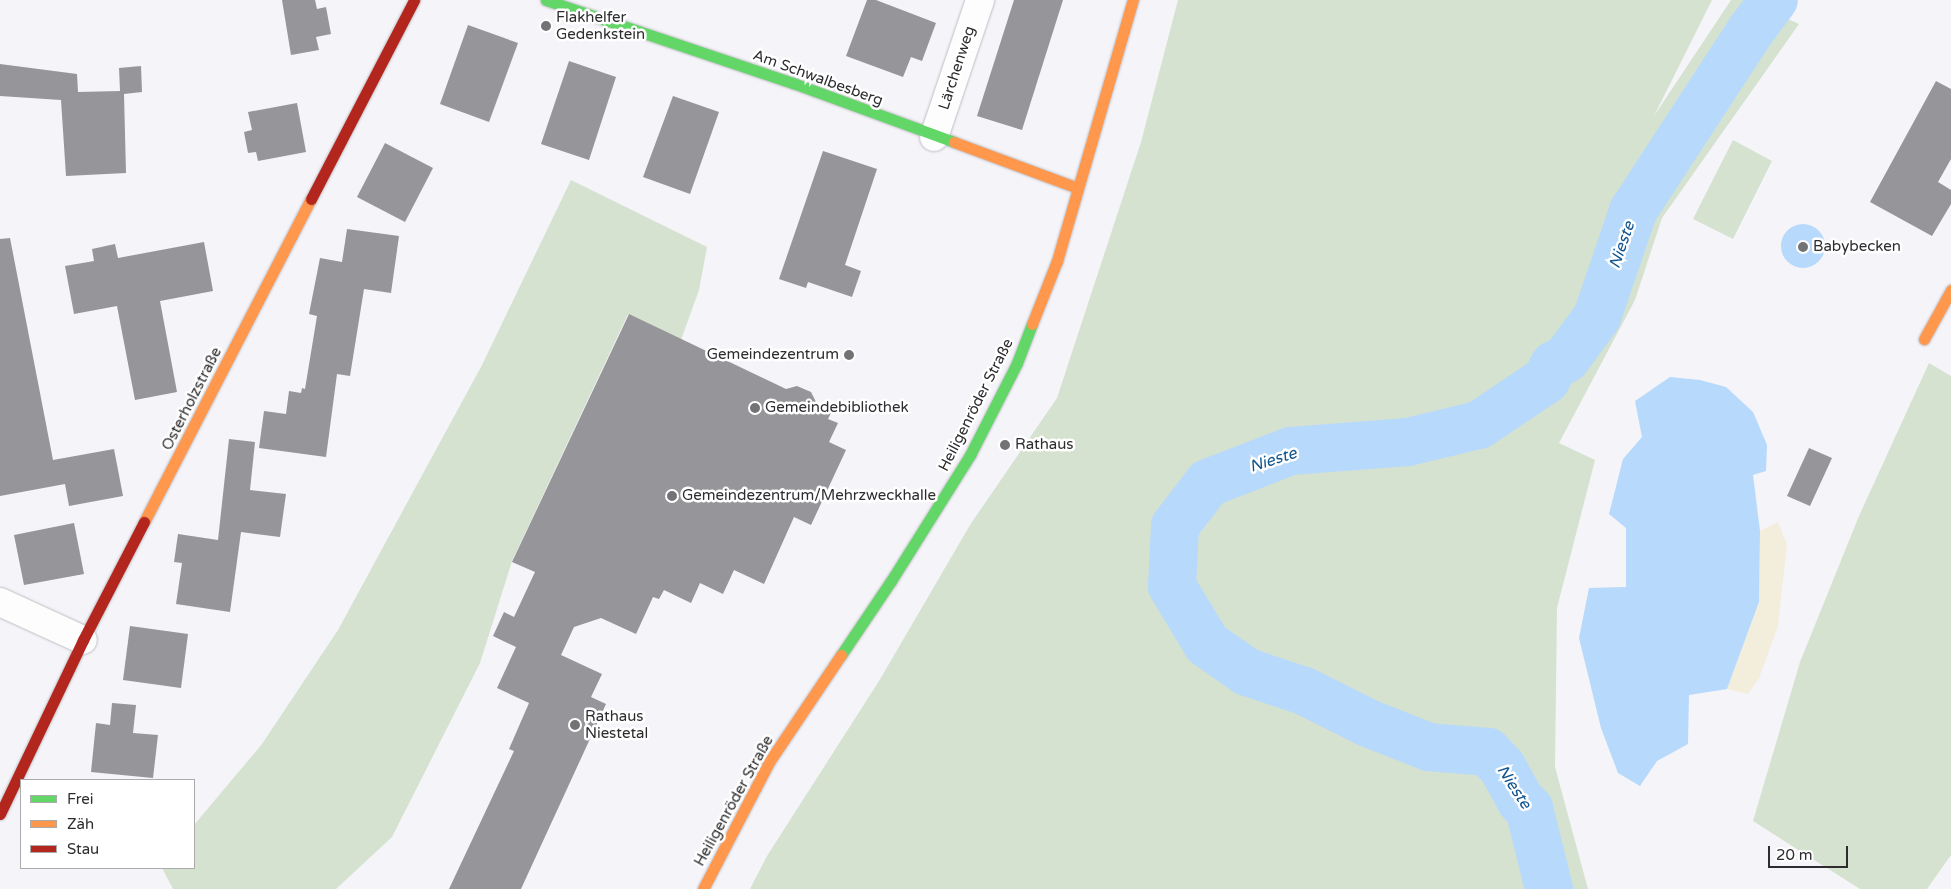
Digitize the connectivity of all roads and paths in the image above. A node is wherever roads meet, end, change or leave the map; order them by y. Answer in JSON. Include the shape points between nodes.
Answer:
{"nodes":[{"id":1,"x":414,"y":0,"type":"edge"},
{"id":2,"x":546,"y":0,"type":"edge"},
{"id":3,"x":980,"y":0,"type":"edge"},
{"id":4,"x":1133,"y":0,"type":"edge"},
{"id":5,"x":934,"y":137,"type":"junction"},
{"id":6,"x":1078,"y":188,"type":"junction"},
{"id":7,"x":1951,"y":290,"type":"edge"},
{"id":8,"x":1924,"y":339,"type":"dead end"},
{"id":9,"x":0,"y":602,"type":"edge"},
{"id":10,"x":82,"y":640,"type":"junction"},
{"id":11,"x":0,"y":814,"type":"edge"},
{"id":12,"x":703,"y":889,"type":"edge"}],
"edges":[{"from":1,"to":10,"type":"street","name":"Osterholzstraße"},
{"from":2,"to":5,"type":"street","name":"Am Schwalbesberg","via":[[793,83]]},
{"from":3,"to":5,"type":"street","name":"Lärchenweg"},
{"from":4,"to":6,"type":"street","name":"Heiligenröder Straße"},
{"from":5,"to":6,"type":"street","name":"Am Schwalbesberg"},
{"from":6,"to":12,"type":"street","name":"Heiligenröder Straße","via":[[1057,261],[1017,363],[970,455],[891,581],[769,762]]},
{"from":7,"to":8,"type":"street"},
{"from":9,"to":10,"type":"street"},
{"from":10,"to":11,"type":"street","name":"Osterholzstraße"}]}
